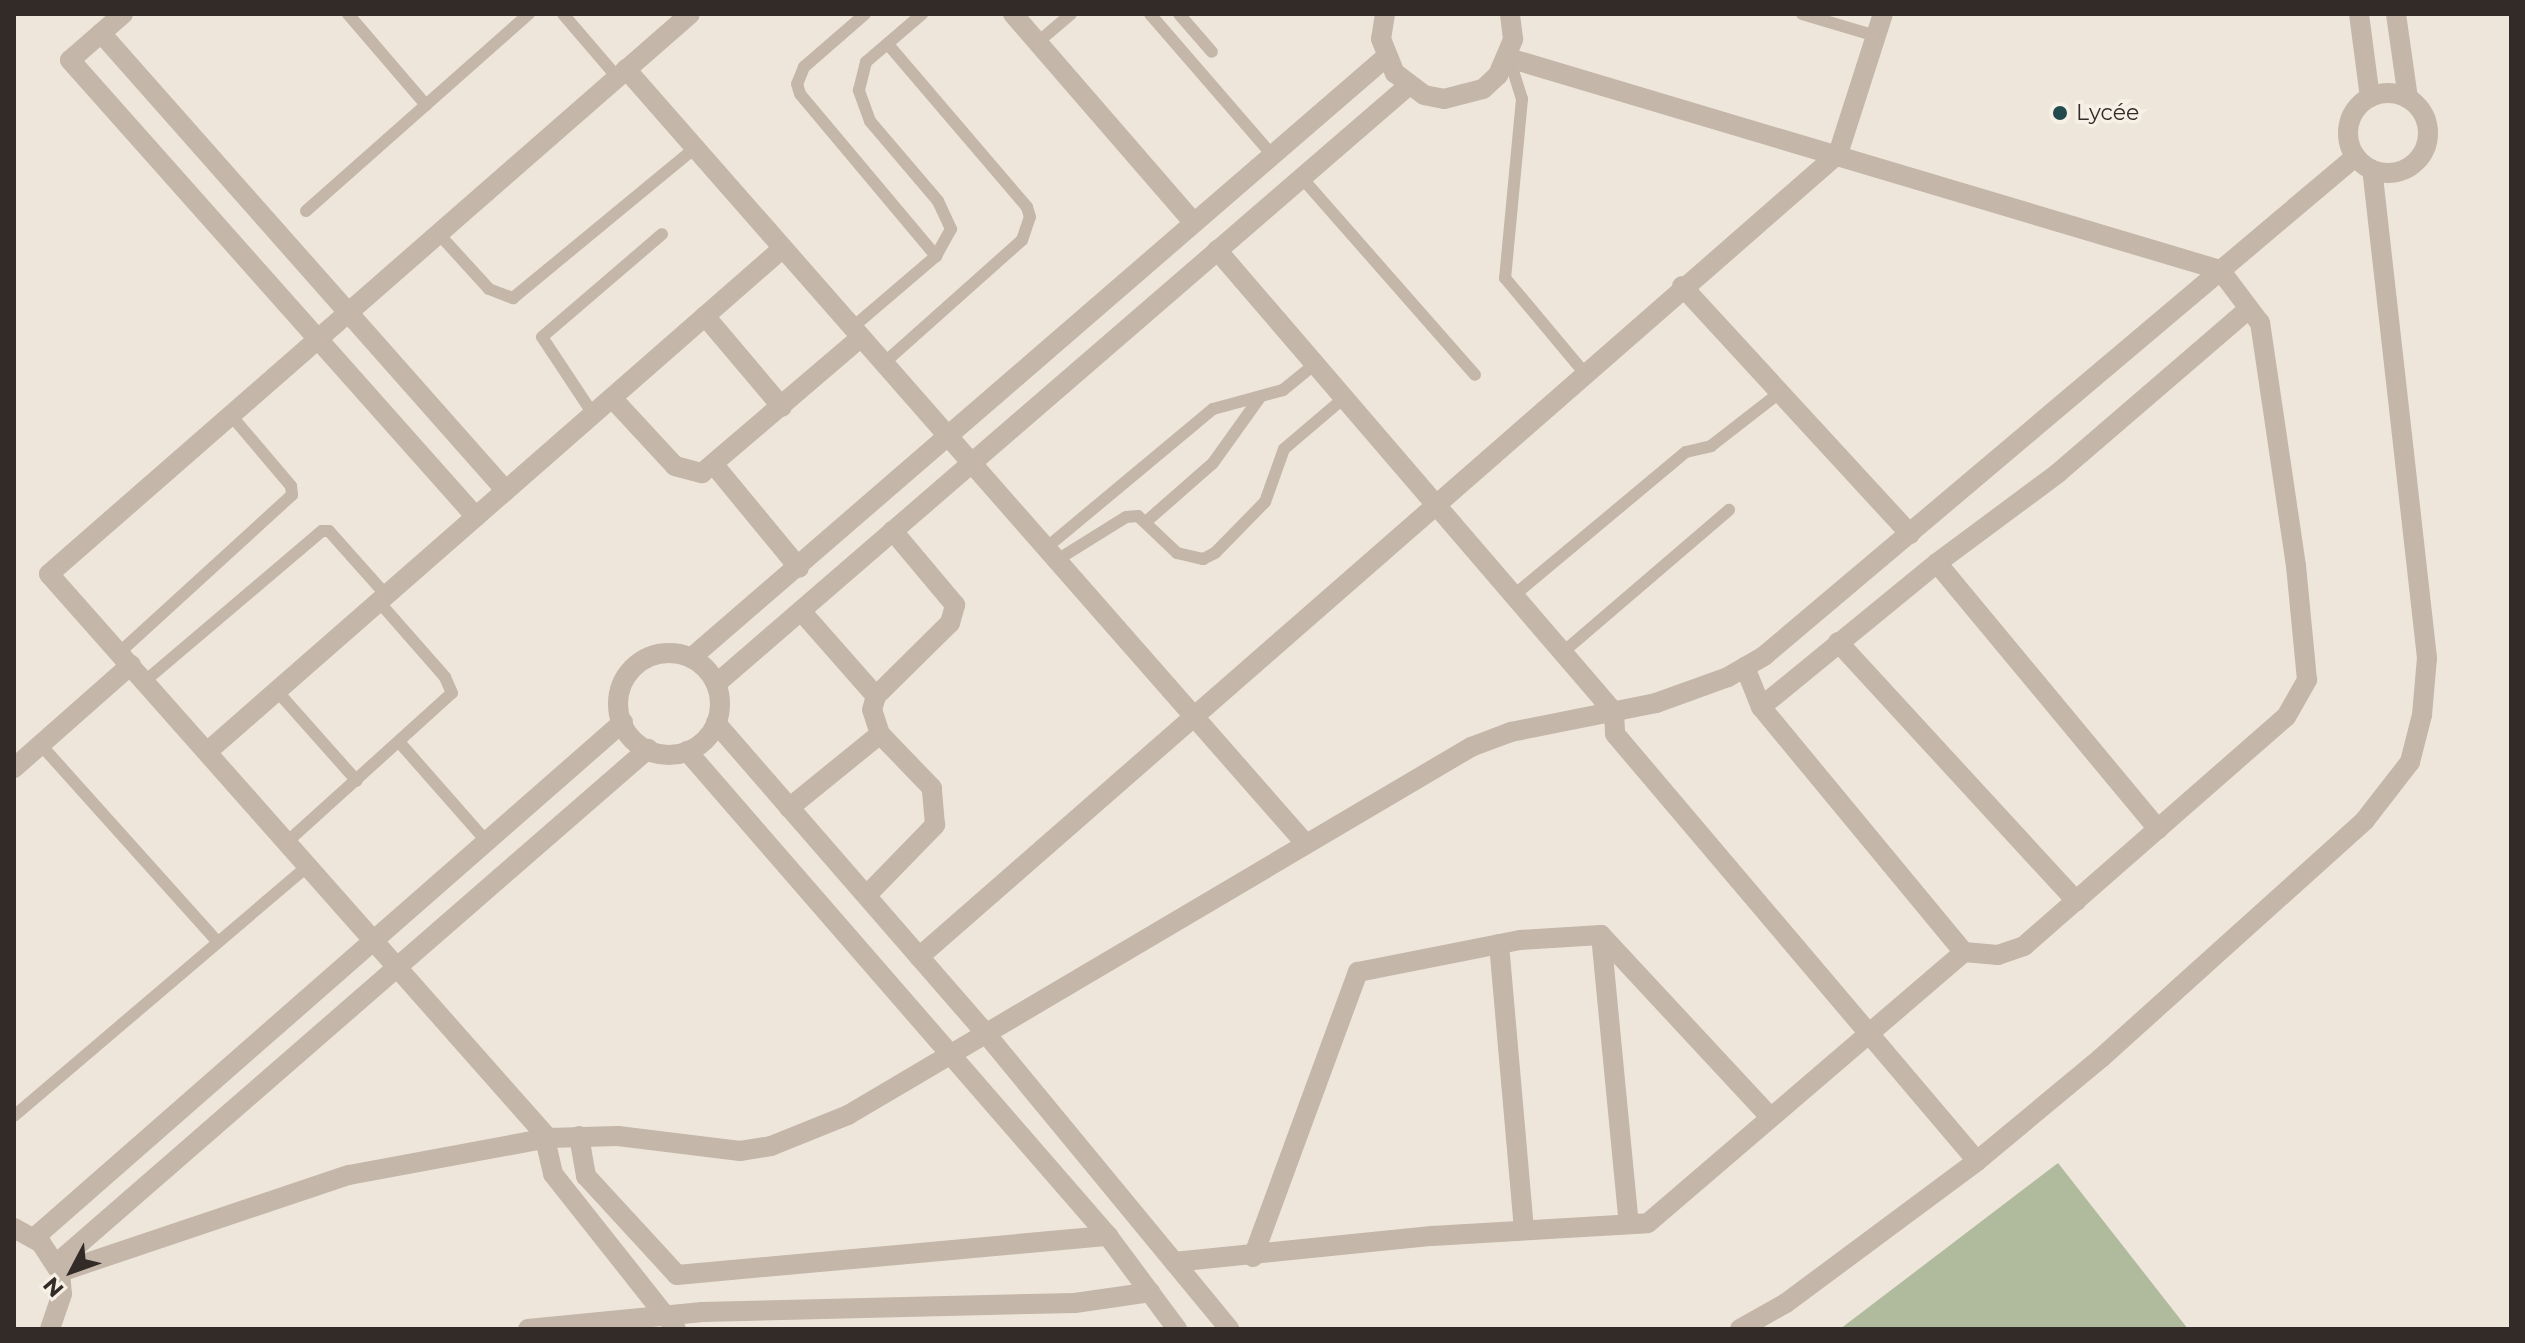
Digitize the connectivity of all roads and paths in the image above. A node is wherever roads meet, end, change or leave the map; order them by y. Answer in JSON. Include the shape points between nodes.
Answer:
{"nodes":[{"id":1,"x":123,"y":14,"type":"edge"},
{"id":2,"x":348,"y":14,"type":"edge"},
{"id":3,"x":529,"y":14,"type":"edge"},
{"id":4,"x":563,"y":14,"type":"edge"},
{"id":5,"x":690,"y":14,"type":"edge"},
{"id":6,"x":865,"y":14,"type":"edge"},
{"id":7,"x":922,"y":14,"type":"edge"},
{"id":8,"x":1013,"y":14,"type":"edge"},
{"id":9,"x":1071,"y":14,"type":"edge"},
{"id":10,"x":1150,"y":14,"type":"edge"},
{"id":11,"x":1179,"y":14,"type":"edge"},
{"id":12,"x":1385,"y":14,"type":"edge"},
{"id":13,"x":1510,"y":14,"type":"edge"},
{"id":14,"x":1802,"y":14,"type":"edge"},
{"id":15,"x":1883,"y":14,"type":"edge"},
{"id":16,"x":2359,"y":14,"type":"edge"},
{"id":17,"x":2396,"y":14,"type":"edge"},
{"id":18,"x":101,"y":33,"type":"junction"},
{"id":19,"x":1876,"y":36,"type":"junction"},
{"id":20,"x":1038,"y":42,"type":"junction"},
{"id":21,"x":888,"y":44,"type":"junction"},
{"id":22,"x":1212,"y":52,"type":"dead end"},
{"id":23,"x":1386,"y":57,"type":"junction"},
{"id":24,"x":1509,"y":58,"type":"junction"},
{"id":25,"x":621,"y":73,"type":"junction"},
{"id":26,"x":1408,"y":86,"type":"junction"},
{"id":27,"x":2370,"y":97,"type":"junction"},
{"id":28,"x":2408,"y":98,"type":"junction"},
{"id":29,"x":426,"y":105,"type":"junction"},
{"id":30,"x":695,"y":148,"type":"junction"},
{"id":31,"x":1838,"y":154,"type":"junction"},
{"id":32,"x":1272,"y":155,"type":"junction"},
{"id":33,"x":2364,"y":163,"type":"junction"},
{"id":34,"x":1302,"y":178,"type":"junction"},
{"id":35,"x":306,"y":211,"type":"dead end"},
{"id":36,"x":1193,"y":222,"type":"junction"},
{"id":37,"x":437,"y":232,"type":"junction"},
{"id":38,"x":662,"y":234,"type":"dead end"},
{"id":39,"x":783,"y":248,"type":"junction"},
{"id":40,"x":1217,"y":250,"type":"junction"},
{"id":41,"x":936,"y":256,"type":"junction"},
{"id":42,"x":2220,"y":270,"type":"junction"},
{"id":43,"x":1682,"y":286,"type":"junction"},
{"id":44,"x":2249,"y":309,"type":"junction"},
{"id":45,"x":347,"y":311,"type":"junction"},
{"id":46,"x":705,"y":316,"type":"junction"},
{"id":47,"x":857,"y":332,"type":"junction"},
{"id":48,"x":317,"y":338,"type":"junction"},
{"id":49,"x":884,"y":363,"type":"junction"},
{"id":50,"x":1315,"y":364,"type":"junction"},
{"id":51,"x":1475,"y":375,"type":"dead end"},
{"id":52,"x":1587,"y":376,"type":"junction"},
{"id":53,"x":1782,"y":391,"type":"junction"},
{"id":54,"x":1261,"y":396,"type":"junction"},
{"id":55,"x":612,"y":398,"type":"junction"},
{"id":56,"x":1344,"y":398,"type":"junction"},
{"id":57,"x":782,"y":407,"type":"junction"},
{"id":58,"x":230,"y":414,"type":"junction"},
{"id":59,"x":593,"y":414,"type":"junction"},
{"id":60,"x":948,"y":436,"type":"junction"},
{"id":61,"x":972,"y":463,"type":"junction"},
{"id":62,"x":715,"y":466,"type":"junction"},
{"id":63,"x":506,"y":491,"type":"junction"},
{"id":64,"x":1437,"y":508,"type":"junction"},
{"id":65,"x":1729,"y":510,"type":"dead end"},
{"id":66,"x":476,"y":517,"type":"junction"},
{"id":67,"x":1148,"y":520,"type":"junction"},
{"id":68,"x":893,"y":531,"type":"junction"},
{"id":69,"x":1910,"y":534,"type":"junction"},
{"id":70,"x":1051,"y":554,"type":"junction"},
{"id":71,"x":1937,"y":563,"type":"junction"},
{"id":72,"x":799,"y":568,"type":"junction"},
{"id":73,"x":1513,"y":596,"type":"junction"},
{"id":74,"x":382,"y":598,"type":"junction"},
{"id":75,"x":801,"y":611,"type":"junction"},
{"id":76,"x":1838,"y":642,"type":"junction"},
{"id":77,"x":1562,"y":653,"type":"junction"},
{"id":78,"x":691,"y":658,"type":"junction"},
{"id":79,"x":125,"y":659,"type":"junction"},
{"id":80,"x":1745,"y":667,"type":"junction"},
{"id":81,"x":145,"y":681,"type":"junction"},
{"id":82,"x":716,"y":684,"type":"junction"},
{"id":83,"x":277,"y":691,"type":"junction"},
{"id":84,"x":876,"y":696,"type":"junction"},
{"id":85,"x":1761,"y":707,"type":"junction"},
{"id":86,"x":1614,"y":712,"type":"junction"},
{"id":87,"x":1196,"y":719,"type":"junction"},
{"id":88,"x":623,"y":722,"type":"junction"},
{"id":89,"x":716,"y":723,"type":"junction"},
{"id":90,"x":880,"y":734,"type":"junction"},
{"id":91,"x":400,"y":743,"type":"junction"},
{"id":92,"x":41,"y":745,"type":"junction"},
{"id":93,"x":648,"y":749,"type":"junction"},
{"id":94,"x":687,"y":751,"type":"junction"},
{"id":95,"x":207,"y":752,"type":"junction"},
{"id":96,"x":14,"y":768,"type":"edge"},
{"id":97,"x":357,"y":781,"type":"junction"},
{"id":98,"x":789,"y":808,"type":"junction"},
{"id":99,"x":2158,"y":829,"type":"junction"},
{"id":100,"x":486,"y":841,"type":"junction"},
{"id":101,"x":287,"y":842,"type":"junction"},
{"id":102,"x":1305,"y":843,"type":"junction"},
{"id":103,"x":308,"y":866,"type":"junction"},
{"id":104,"x":867,"y":895,"type":"junction"},
{"id":105,"x":2076,"y":901,"type":"junction"},
{"id":106,"x":1601,"y":935,"type":"junction"},
{"id":107,"x":372,"y":939,"type":"junction"},
{"id":108,"x":217,"y":941,"type":"junction"},
{"id":109,"x":1499,"y":944,"type":"junction"},
{"id":110,"x":1964,"y":952,"type":"junction"},
{"id":111,"x":919,"y":957,"type":"junction"},
{"id":112,"x":398,"y":967,"type":"junction"},
{"id":113,"x":1867,"y":1031,"type":"junction"},
{"id":114,"x":987,"y":1035,"type":"junction"},
{"id":115,"x":953,"y":1056,"type":"junction"},
{"id":116,"x":14,"y":1116,"type":"edge"},
{"id":117,"x":1770,"y":1117,"type":"junction"},
{"id":118,"x":579,"y":1136,"type":"junction"},
{"id":119,"x":547,"y":1138,"type":"junction"},
{"id":120,"x":1977,"y":1161,"type":"junction"},
{"id":121,"x":1629,"y":1224,"type":"junction"},
{"id":122,"x":14,"y":1228,"type":"edge"},
{"id":123,"x":1524,"y":1229,"type":"junction"},
{"id":124,"x":1108,"y":1236,"type":"junction"},
{"id":125,"x":34,"y":1238,"type":"junction"},
{"id":126,"x":1253,"y":1257,"type":"junction"},
{"id":127,"x":1174,"y":1262,"type":"junction"},
{"id":128,"x":58,"y":1268,"type":"junction"},
{"id":129,"x":1150,"y":1292,"type":"junction"},
{"id":130,"x":671,"y":1322,"type":"edge"},
{"id":131,"x":50,"y":1329,"type":"edge"},
{"id":132,"x":528,"y":1329,"type":"edge"},
{"id":133,"x":1177,"y":1329,"type":"edge"},
{"id":134,"x":1229,"y":1329,"type":"edge"},
{"id":135,"x":1740,"y":1329,"type":"edge"}],
"edges":[{"from":1,"to":18,"type":"street"},
{"from":2,"to":29,"type":"lane"},
{"from":3,"to":29,"type":"lane"},
{"from":4,"to":25,"type":"lane"},
{"from":5,"to":25,"type":"street"},
{"from":6,"to":41,"type":"lane","via":[[804,67],[797,84]]},
{"from":7,"to":21,"type":"lane"},
{"from":8,"to":20,"type":"street"},
{"from":9,"to":20,"type":"lane"},
{"from":10,"to":32,"type":"lane"},
{"from":11,"to":22,"type":"lane"},
{"from":12,"to":23,"type":"street"},
{"from":13,"to":24,"type":"street"},
{"from":14,"to":19,"type":"lane"},
{"from":15,"to":19,"type":"street"},
{"from":16,"to":27,"type":"street"},
{"from":17,"to":28,"type":"street"},
{"from":18,"to":45,"type":"street"},
{"from":18,"to":48,"type":"street","via":[[70,60]]},
{"from":19,"to":31,"type":"street"},
{"from":20,"to":36,"type":"street"},
{"from":21,"to":41,"type":"lane","via":[[866,62],[860,76],[862,106],[948,215],[951,229]]},
{"from":21,"to":49,"type":"lane","via":[[1030,217],[1022,240]]},
{"from":23,"to":26,"type":"street"},
{"from":23,"to":32,"type":"street"},
{"from":24,"to":26,"type":"street","via":[[1483,89],[1464,97],[1444,99]]},
{"from":24,"to":31,"type":"street"},
{"from":24,"to":52,"type":"lane","via":[[1522,99],[1505,278]]},
{"from":25,"to":30,"type":"street"},
{"from":25,"to":37,"type":"street"},
{"from":26,"to":34,"type":"street"},
{"from":27,"to":28,"type":"street","via":[[2383,93]]},
{"from":27,"to":33,"type":"street","via":[[2360,104],[2349,127]]},
{"from":28,"to":33,"type":"street","via":[[2425,118],[2427,145],[2411,166],[2399,172]]},
{"from":29,"to":35,"type":"lane"},
{"from":30,"to":37,"type":"lane","via":[[513,298],[489,289]]},
{"from":30,"to":39,"type":"street"},
{"from":31,"to":42,"type":"street"},
{"from":31,"to":43,"type":"street"},
{"from":32,"to":36,"type":"street"},
{"from":33,"to":42,"type":"street"},
{"from":33,"to":120,"type":"street","via":[[2427,658],[2422,715],[2410,762],[2365,820],[2101,1058]]},
{"from":34,"to":40,"type":"street"},
{"from":34,"to":51,"type":"lane"},
{"from":36,"to":60,"type":"street"},
{"from":37,"to":45,"type":"street"},
{"from":38,"to":59,"type":"lane","via":[[542,337]]},
{"from":39,"to":46,"type":"street"},
{"from":39,"to":47,"type":"street"},
{"from":40,"to":50,"type":"street"},
{"from":40,"to":61,"type":"street"},
{"from":41,"to":47,"type":"lane"},
{"from":42,"to":44,"type":"street"},
{"from":42,"to":69,"type":"street"},
{"from":43,"to":52,"type":"street"},
{"from":43,"to":53,"type":"street"},
{"from":44,"to":71,"type":"street","via":[[2058,473]]},
{"from":44,"to":99,"type":"street","via":[[2260,323],[2307,680],[2286,717]]},
{"from":45,"to":48,"type":"street"},
{"from":45,"to":63,"type":"street"},
{"from":46,"to":55,"type":"street"},
{"from":46,"to":57,"type":"street"},
{"from":47,"to":49,"type":"street"},
{"from":47,"to":57,"type":"street"},
{"from":48,"to":58,"type":"street"},
{"from":48,"to":66,"type":"street"},
{"from":49,"to":60,"type":"street"},
{"from":50,"to":54,"type":"lane","via":[[1283,390]]},
{"from":50,"to":56,"type":"street"},
{"from":52,"to":64,"type":"street"},
{"from":53,"to":69,"type":"street"},
{"from":53,"to":73,"type":"lane","via":[[1711,446],[1686,452]]},
{"from":54,"to":67,"type":"lane","via":[[1213,463]]},
{"from":54,"to":70,"type":"lane","via":[[1213,409]]},
{"from":55,"to":59,"type":"street"},
{"from":55,"to":62,"type":"street","via":[[675,466],[702,473]]},
{"from":56,"to":64,"type":"street"},
{"from":56,"to":67,"type":"lane","via":[[1284,449],[1265,502],[1215,553],[1203,559],[1177,553]]},
{"from":57,"to":62,"type":"street"},
{"from":58,"to":79,"type":"lane","via":[[291,486],[292,495]]},
{"from":58,"to":79,"type":"street","via":[[49,574]]},
{"from":59,"to":63,"type":"street"},
{"from":60,"to":61,"type":"street"},
{"from":60,"to":72,"type":"street"},
{"from":61,"to":68,"type":"street"},
{"from":61,"to":70,"type":"street"},
{"from":62,"to":72,"type":"street"},
{"from":63,"to":66,"type":"street"},
{"from":64,"to":73,"type":"street"},
{"from":64,"to":87,"type":"street"},
{"from":65,"to":77,"type":"lane"},
{"from":66,"to":74,"type":"street"},
{"from":67,"to":70,"type":"lane","via":[[1126,517]]},
{"from":68,"to":75,"type":"street"},
{"from":68,"to":84,"type":"street","via":[[955,605],[950,623]]},
{"from":69,"to":80,"type":"street","via":[[1804,626]]},
{"from":70,"to":87,"type":"street"},
{"from":71,"to":76,"type":"street"},
{"from":71,"to":99,"type":"street"},
{"from":72,"to":78,"type":"street"},
{"from":73,"to":77,"type":"street"},
{"from":74,"to":81,"type":"lane","via":[[329,531],[322,531]]},
{"from":74,"to":83,"type":"street"},
{"from":74,"to":91,"type":"lane","via":[[452,693]]},
{"from":75,"to":82,"type":"street"},
{"from":75,"to":84,"type":"street"},
{"from":76,"to":85,"type":"street"},
{"from":76,"to":105,"type":"street"},
{"from":77,"to":86,"type":"street"},
{"from":78,"to":82,"type":"street"},
{"from":78,"to":88,"type":"street","via":[[665,653],[636,665],[619,695]]},
{"from":79,"to":81,"type":"street"},
{"from":79,"to":92,"type":"street"},
{"from":80,"to":85,"type":"street"},
{"from":80,"to":86,"type":"street","via":[[1666,700]]},
{"from":81,"to":95,"type":"street"},
{"from":82,"to":89,"type":"street"},
{"from":83,"to":95,"type":"street"},
{"from":83,"to":97,"type":"lane"},
{"from":84,"to":90,"type":"street","via":[[872,710]]},
{"from":85,"to":110,"type":"street"},
{"from":86,"to":102,"type":"street","via":[[1511,732],[1471,747]]},
{"from":86,"to":113,"type":"street","via":[[1615,734]]},
{"from":87,"to":102,"type":"street"},
{"from":87,"to":111,"type":"street"},
{"from":88,"to":93,"type":"street"},
{"from":88,"to":100,"type":"street"},
{"from":89,"to":94,"type":"street"},
{"from":89,"to":98,"type":"street"},
{"from":90,"to":98,"type":"street"},
{"from":90,"to":104,"type":"street","via":[[932,788],[935,825]]},
{"from":91,"to":97,"type":"lane"},
{"from":91,"to":100,"type":"lane"},
{"from":92,"to":96,"type":"street"},
{"from":92,"to":108,"type":"lane"},
{"from":93,"to":94,"type":"street","via":[[670,755]]},
{"from":93,"to":112,"type":"street"},
{"from":94,"to":115,"type":"street"},
{"from":95,"to":101,"type":"street"},
{"from":97,"to":101,"type":"lane"},
{"from":98,"to":104,"type":"street"},
{"from":99,"to":105,"type":"street"},
{"from":100,"to":107,"type":"street"},
{"from":101,"to":103,"type":"street"},
{"from":102,"to":114,"type":"street"},
{"from":103,"to":107,"type":"street"},
{"from":103,"to":108,"type":"lane"},
{"from":104,"to":111,"type":"street"},
{"from":105,"to":110,"type":"street","via":[[2024,946],[1998,955]]},
{"from":106,"to":109,"type":"street"},
{"from":106,"to":117,"type":"street"},
{"from":106,"to":121,"type":"street"},
{"from":107,"to":112,"type":"street"},
{"from":107,"to":125,"type":"street"},
{"from":108,"to":116,"type":"lane"},
{"from":109,"to":123,"type":"street"},
{"from":109,"to":126,"type":"street","via":[[1358,972]]},
{"from":110,"to":113,"type":"street"},
{"from":111,"to":114,"type":"street"},
{"from":112,"to":119,"type":"street"},
{"from":112,"to":128,"type":"street"},
{"from":113,"to":117,"type":"street"},
{"from":113,"to":120,"type":"street"},
{"from":114,"to":115,"type":"street"},
{"from":114,"to":127,"type":"street"},
{"from":115,"to":118,"type":"street","via":[[848,1115],[771,1146],[721,1152],[618,1136]]},
{"from":115,"to":124,"type":"street"},
{"from":117,"to":121,"type":"street","via":[[1648,1223]]},
{"from":118,"to":119,"type":"street"},
{"from":118,"to":124,"type":"street","via":[[586,1176],[677,1275]]},
{"from":119,"to":128,"type":"street","via":[[349,1175]]},
{"from":119,"to":130,"type":"street","via":[[553,1174]]},
{"from":120,"to":135,"type":"street","via":[[1786,1303]]},
{"from":121,"to":123,"type":"street"},
{"from":122,"to":125,"type":"street"},
{"from":123,"to":126,"type":"street"},
{"from":124,"to":129,"type":"street"},
{"from":125,"to":128,"type":"street"},
{"from":126,"to":127,"type":"street"},
{"from":127,"to":134,"type":"street"},
{"from":128,"to":131,"type":"street","via":[[62,1294]]},
{"from":129,"to":130,"type":"street","via":[[1075,1303]]},
{"from":129,"to":133,"type":"street"},
{"from":130,"to":132,"type":"street"}]}
